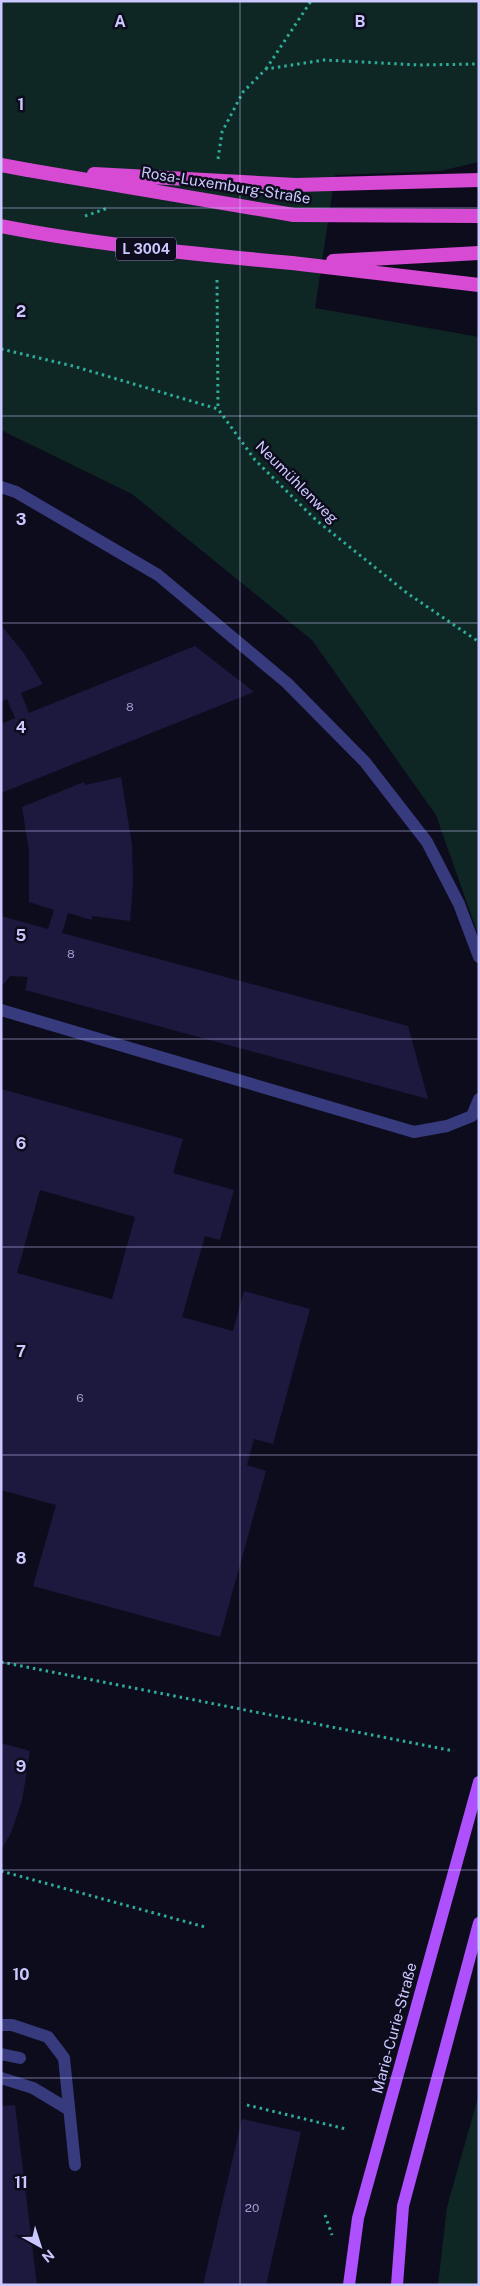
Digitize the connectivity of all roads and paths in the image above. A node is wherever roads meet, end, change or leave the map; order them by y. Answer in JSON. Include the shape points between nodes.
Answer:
{"nodes":[{"id":1,"x":311,"y":1,"type":"edge"},
{"id":2,"x":266,"y":69,"type":"dead end"},
{"id":3,"x":1,"y":165,"type":"edge"},
{"id":4,"x":28,"y":170,"type":"junction"},
{"id":5,"x":479,"y":180,"type":"edge"},
{"id":6,"x":479,"y":216,"type":"edge"},
{"id":7,"x":1,"y":226,"type":"edge"},
{"id":8,"x":479,"y":253,"type":"edge"},
{"id":9,"x":292,"y":263,"type":"junction"},
{"id":10,"x":479,"y":285,"type":"edge"},
{"id":11,"x":1,"y":349,"type":"edge"},
{"id":12,"x":1,"y":486,"type":"edge"},
{"id":13,"x":479,"y":642,"type":"edge"},
{"id":14,"x":479,"y":957,"type":"edge"},
{"id":15,"x":1,"y":1010,"type":"edge"},
{"id":16,"x":479,"y":1099,"type":"edge"},
{"id":17,"x":1,"y":1662,"type":"edge"},
{"id":18,"x":454,"y":1751,"type":"dead end"},
{"id":19,"x":479,"y":1782,"type":"edge"},
{"id":20,"x":1,"y":1871,"type":"edge"},
{"id":21,"x":479,"y":1923,"type":"edge"},
{"id":22,"x":205,"y":1927,"type":"dead end"},
{"id":23,"x":1,"y":2025,"type":"edge"},
{"id":24,"x":1,"y":2054,"type":"edge"},
{"id":25,"x":20,"y":2058,"type":"dead end"},
{"id":26,"x":1,"y":2078,"type":"edge"},
{"id":27,"x":247,"y":2106,"type":"dead end"},
{"id":28,"x":68,"y":2109,"type":"junction"},
{"id":29,"x":346,"y":2130,"type":"dead end"},
{"id":30,"x":75,"y":2165,"type":"dead end"},
{"id":31,"x":349,"y":2285,"type":"edge"},
{"id":32,"x":397,"y":2285,"type":"edge"}],
"edges":[{"from":1,"to":2,"type":"path"},
{"from":3,"to":4,"type":"highway","name":"Rosa-Luxemburg-Straße"},
{"from":4,"to":5,"type":"highway","bridge":true,"via":[[296,185]]},
{"from":4,"to":6,"type":"highway","name":"Rosa-Luxemburg-Straße","bridge":true,"via":[[294,215]]},
{"from":7,"to":9,"type":"highway","number":"L 3004","bridge":true,"via":[[167,252]]},
{"from":8,"to":9,"type":"highway","number":"L 3004"},
{"from":9,"to":10,"type":"highway"},
{"from":11,"to":13,"type":"path","name":"Neumühlenweg","via":[[73,366],[218,409],[255,460],[316,520],[406,593]]},
{"from":12,"to":14,"type":"lane","via":[[158,575],[287,683],[365,762],[427,842],[460,904]]},
{"from":15,"to":16,"type":"lane","via":[[414,1132],[447,1126],[472,1116]]},
{"from":17,"to":18,"type":"path"},
{"from":19,"to":31,"type":"main road","name":"Marie-Curie-Straße","via":[[358,2218]]},
{"from":20,"to":22,"type":"path"},
{"from":21,"to":32,"type":"main road","via":[[403,2206]]},
{"from":23,"to":28,"type":"lane","via":[[12,2025],[48,2038],[64,2058]]},
{"from":24,"to":25,"type":"lane"},
{"from":26,"to":28,"type":"lane","via":[[33,2088]]},
{"from":27,"to":29,"type":"path"},
{"from":28,"to":30,"type":"lane"}]}
